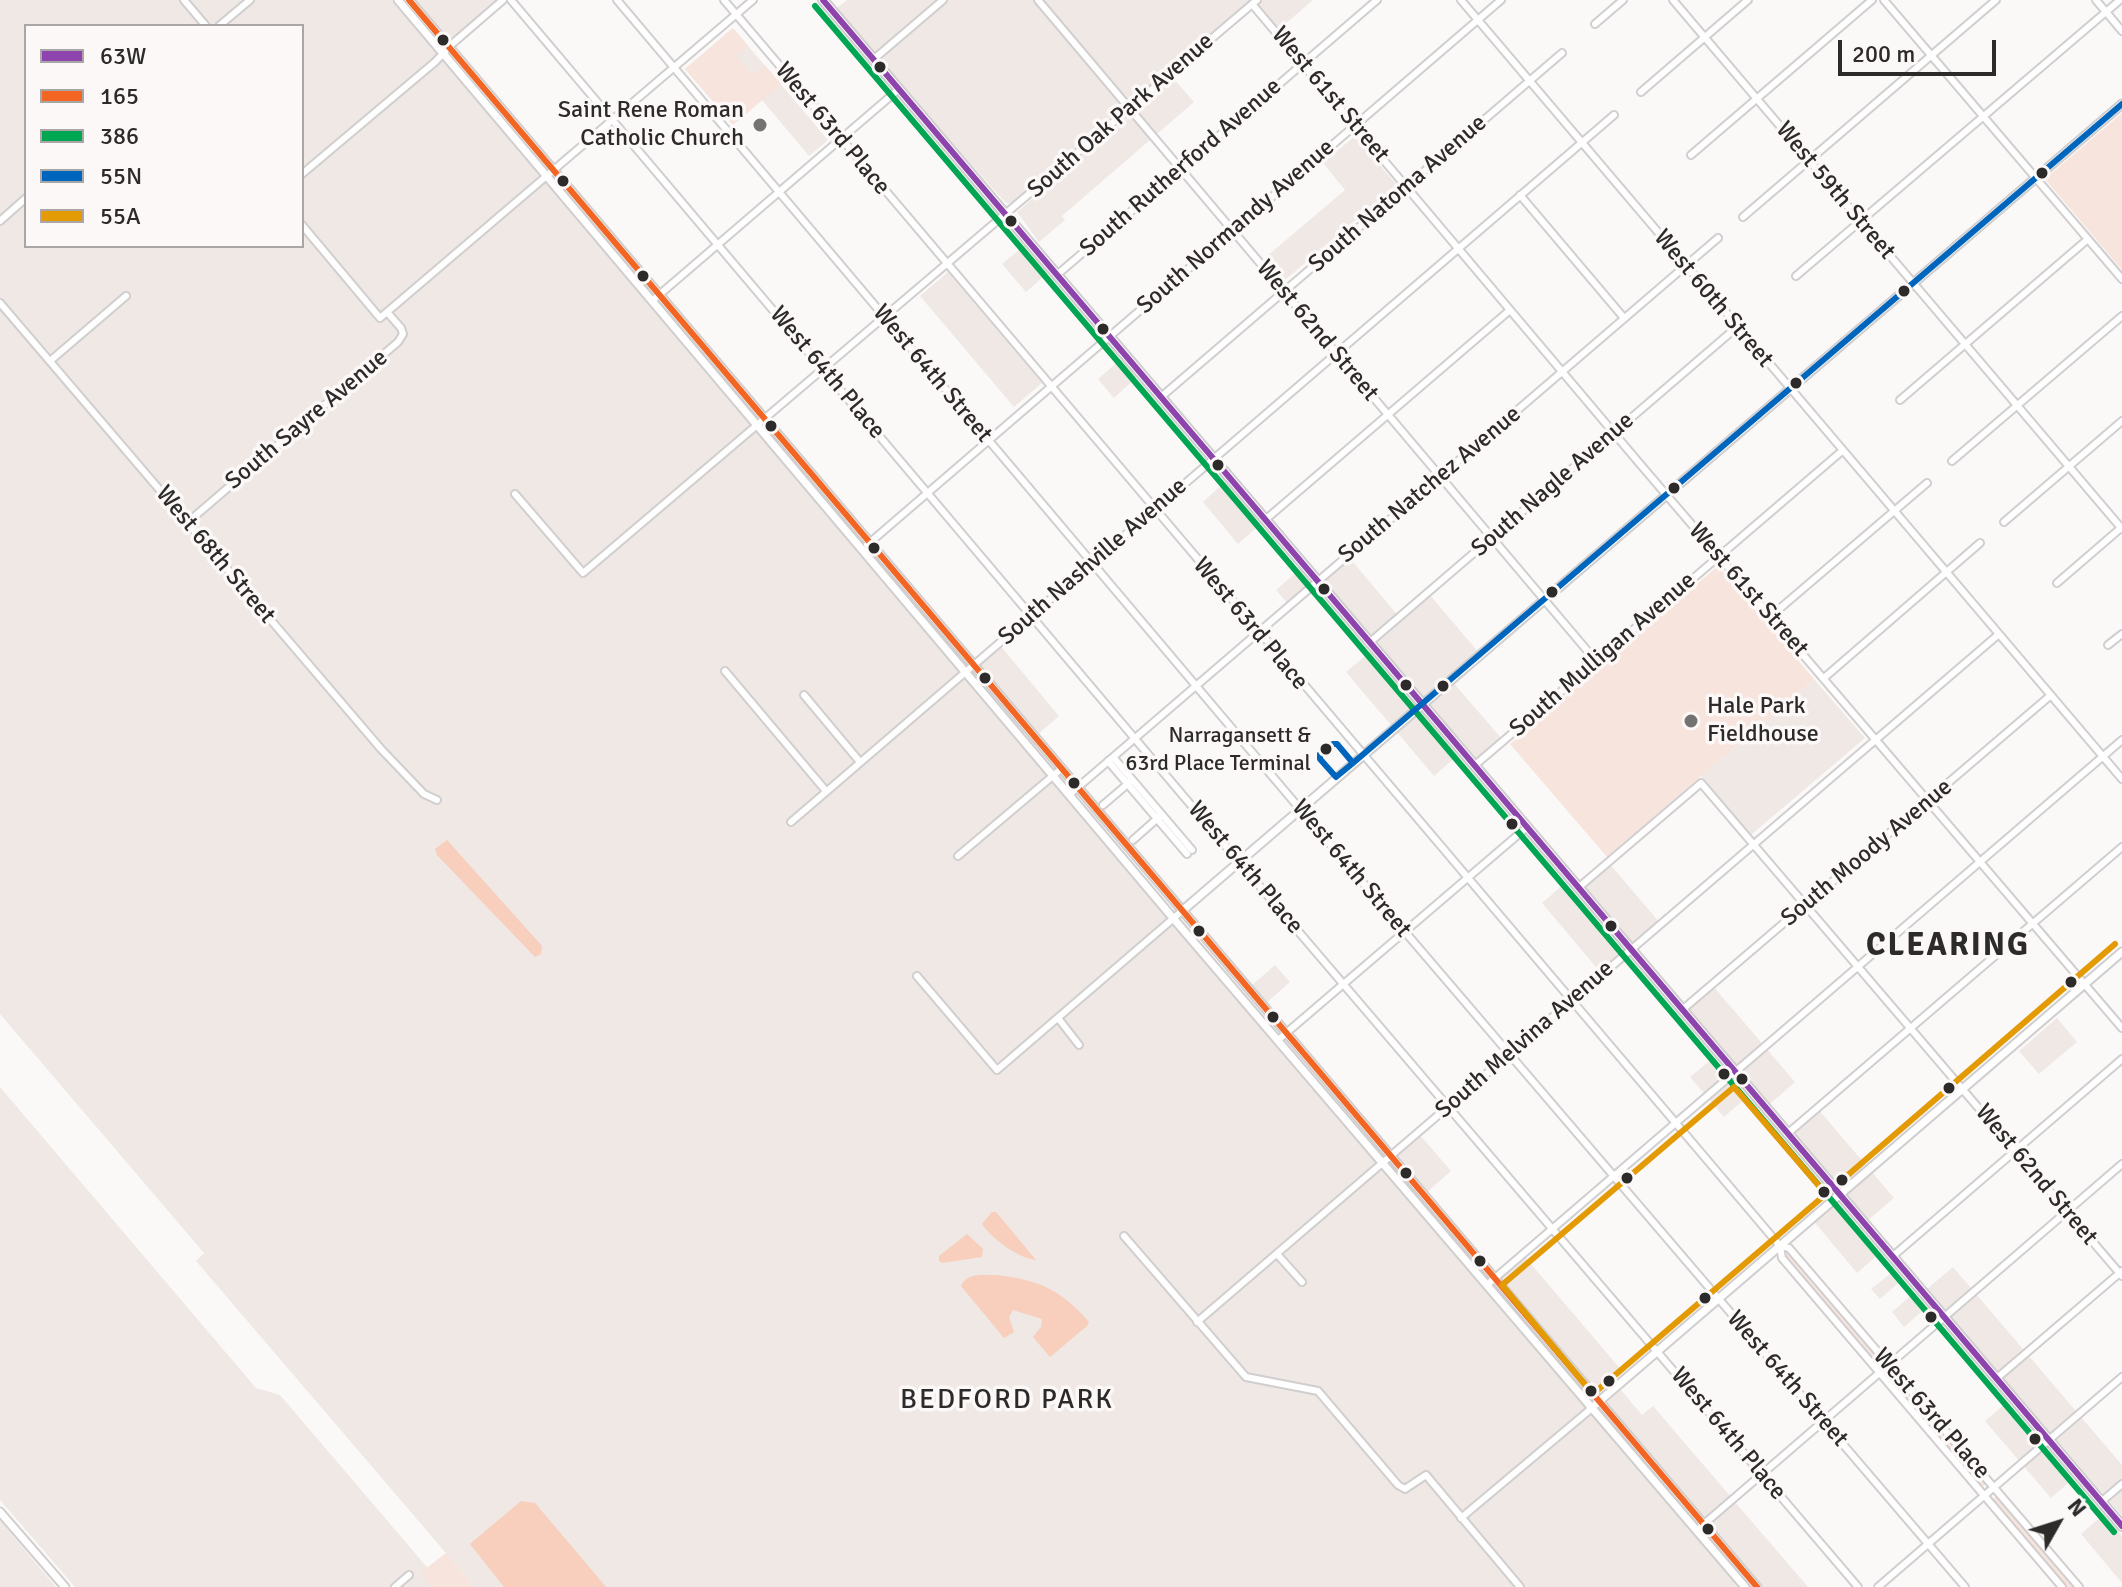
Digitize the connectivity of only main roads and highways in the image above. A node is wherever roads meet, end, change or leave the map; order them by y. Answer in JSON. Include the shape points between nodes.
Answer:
{"nodes":[{"id":1,"x":823,"y":0,"type":"edge"},
{"id":2,"x":2122,"y":1526,"type":"edge"}],
"edges":[{"from":1,"to":2,"type":"main road"}]}
